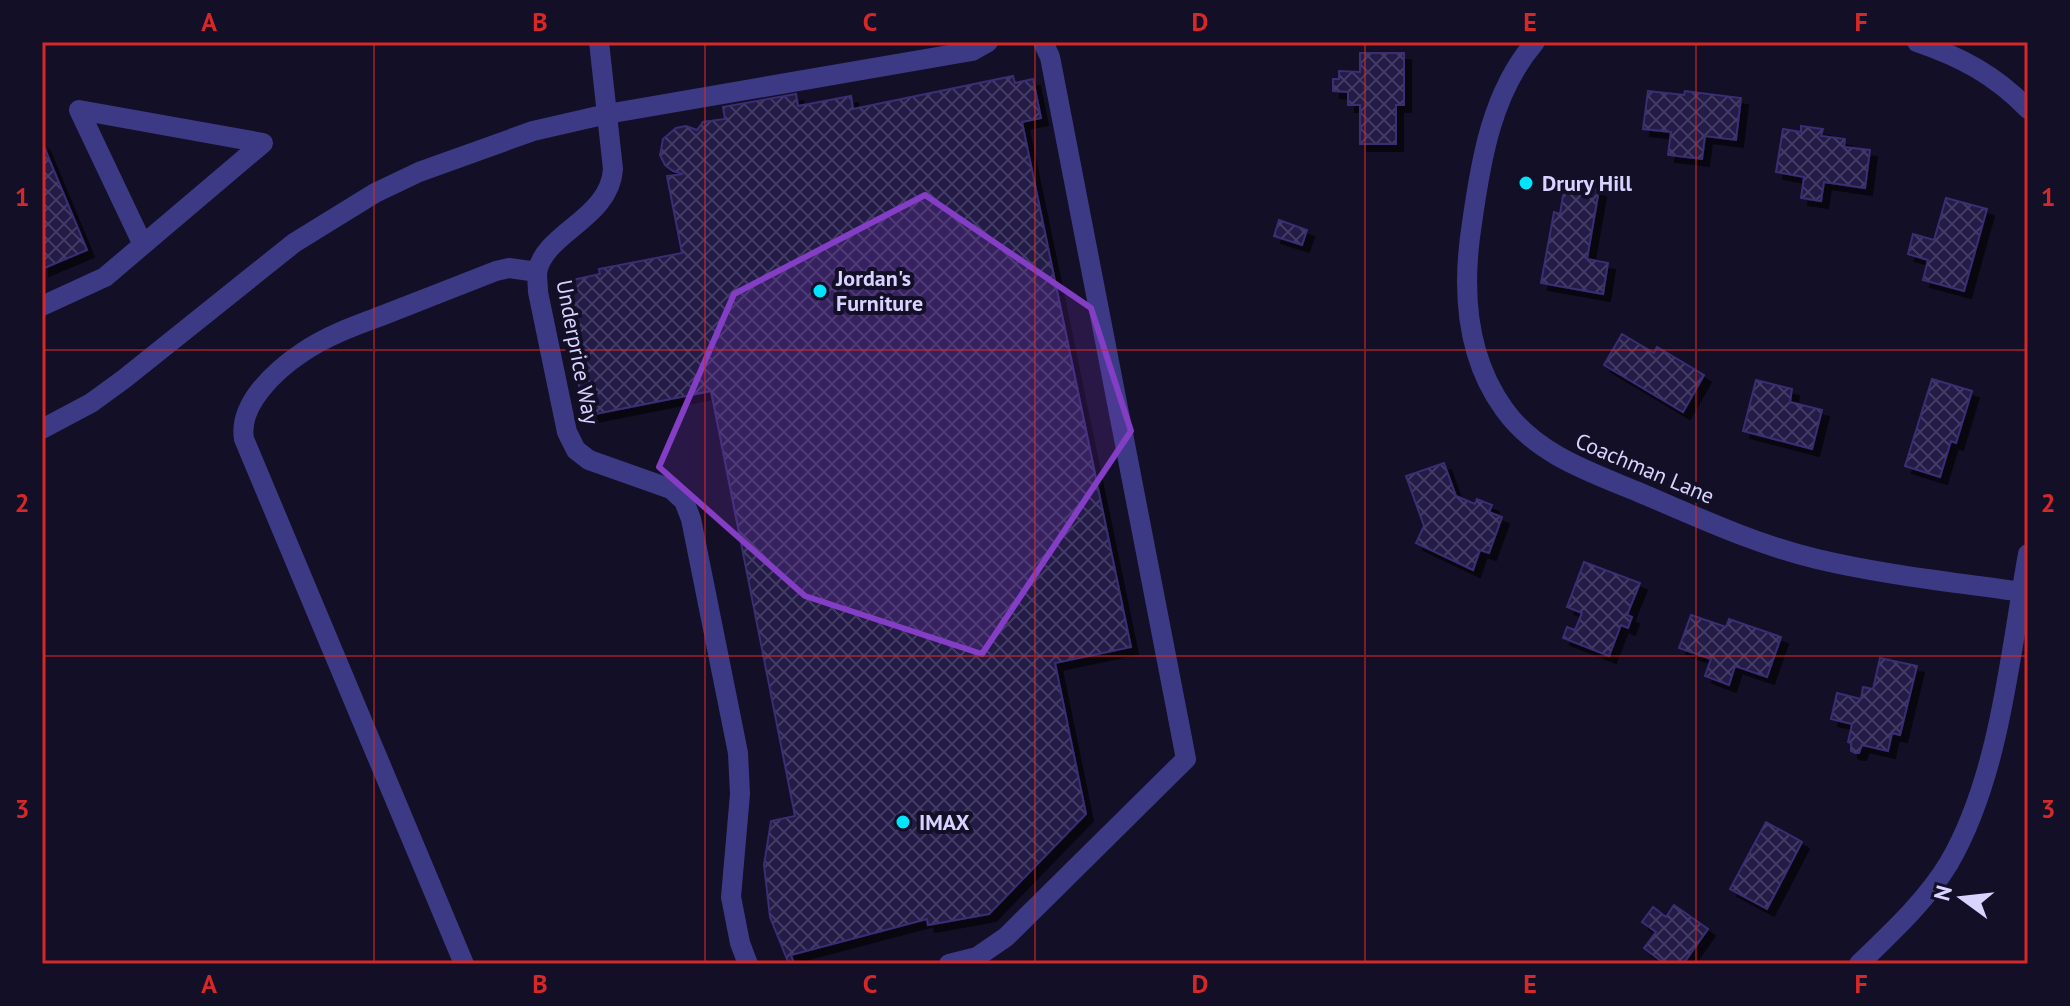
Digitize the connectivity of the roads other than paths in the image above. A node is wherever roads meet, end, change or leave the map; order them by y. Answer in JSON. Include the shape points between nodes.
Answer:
{"nodes":[{"id":1,"x":599,"y":42,"type":"edge"},
{"id":2,"x":988,"y":42,"type":"edge"},
{"id":3,"x":1043,"y":42,"type":"edge"},
{"id":4,"x":1535,"y":42,"type":"edge"},
{"id":5,"x":1917,"y":42,"type":"edge"},
{"id":6,"x":2028,"y":109,"type":"edge"},
{"id":7,"x":607,"y":114,"type":"junction"},
{"id":8,"x":143,"y":245,"type":"junction"},
{"id":9,"x":537,"y":272,"type":"junction"},
{"id":10,"x":42,"y":306,"type":"edge"},
{"id":11,"x":42,"y":429,"type":"edge"},
{"id":12,"x":2028,"y":554,"type":"edge"},
{"id":13,"x":2021,"y":592,"type":"junction"},
{"id":14,"x":464,"y":964,"type":"edge"},
{"id":15,"x":748,"y":964,"type":"edge"},
{"id":16,"x":949,"y":964,"type":"edge"},
{"id":17,"x":1859,"y":964,"type":"edge"}],
"edges":[{"from":1,"to":7,"type":"street","name":"Underprice Way"},
{"from":2,"to":7,"type":"street","via":[[972,51]]},
{"from":3,"to":16,"type":"street","via":[[1186,759],[1006,937],[977,957]]},
{"from":4,"to":13,"type":"street","name":"Coachman Lane","via":[[1499,101],[1469,236],[1472,336],[1488,384],[1505,411],[1526,434],[1574,465],[1778,548],[1863,568]]},
{"from":5,"to":6,"type":"street","via":[[1984,71]]},
{"from":7,"to":9,"type":"street","name":"Underprice Way","via":[[612,185],[554,246]]},
{"from":7,"to":11,"type":"street","via":[[533,131],[375,193],[294,243],[91,403]]},
{"from":8,"to":8,"type":"street","via":[[179,214],[263,143],[79,110]]},
{"from":8,"to":10,"type":"street","via":[[105,277]]},
{"from":9,"to":14,"type":"street","via":[[496,271],[334,334],[278,372],[251,405],[242,427]]},
{"from":9,"to":15,"type":"street","name":"Underprice Way","via":[[567,432],[576,450],[589,460],[671,489],[684,501],[691,519],[738,753],[731,897]]},
{"from":12,"to":13,"type":"street"},
{"from":13,"to":17,"type":"street","via":[[1992,749],[1966,828],[1923,897]]}]}
